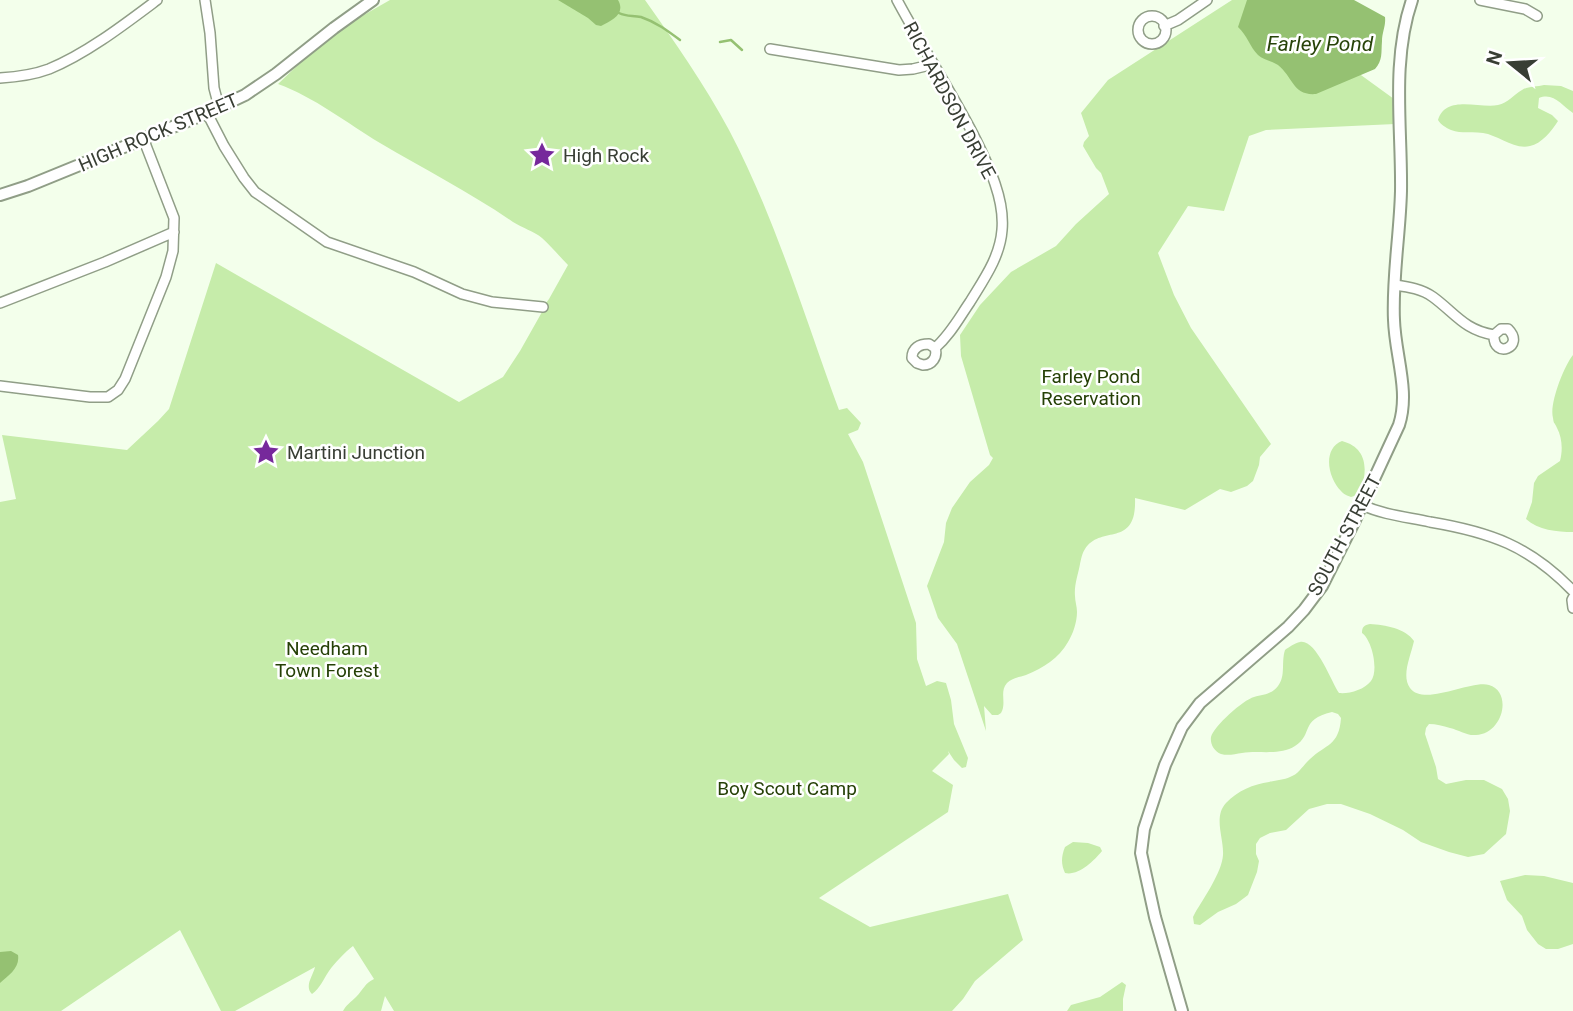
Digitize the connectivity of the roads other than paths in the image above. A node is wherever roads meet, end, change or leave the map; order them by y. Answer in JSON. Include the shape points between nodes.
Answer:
{"nodes":[{"id":1,"x":157,"y":0,"type":"edge"},
{"id":2,"x":205,"y":0,"type":"edge"},
{"id":3,"x":373,"y":0,"type":"edge"},
{"id":4,"x":897,"y":0,"type":"edge"},
{"id":5,"x":1207,"y":0,"type":"edge"},
{"id":6,"x":1412,"y":0,"type":"edge"},
{"id":7,"x":1480,"y":0,"type":"edge"},
{"id":8,"x":1537,"y":16,"type":"dead end"},
{"id":9,"x":1164,"y":26,"type":"dead end"},
{"id":10,"x":770,"y":49,"type":"dead end"},
{"id":11,"x":934,"y":64,"type":"junction"},
{"id":12,"x":0,"y":78,"type":"edge"},
{"id":13,"x":219,"y":107,"type":"junction"},
{"id":14,"x":208,"y":113,"type":"junction"},
{"id":15,"x":143,"y":138,"type":"junction"},
{"id":16,"x":0,"y":195,"type":"edge"},
{"id":17,"x":174,"y":232,"type":"junction"},
{"id":18,"x":1395,"y":285,"type":"junction"},
{"id":19,"x":0,"y":303,"type":"edge"},
{"id":20,"x":543,"y":307,"type":"dead end"},
{"id":21,"x":1494,"y":335,"type":"dead end"},
{"id":22,"x":935,"y":348,"type":"dead end"},
{"id":23,"x":0,"y":386,"type":"edge"},
{"id":24,"x":1362,"y":505,"type":"junction"},
{"id":25,"x":1573,"y":591,"type":"edge"},
{"id":26,"x":1573,"y":598,"type":"edge"},
{"id":27,"x":1573,"y":608,"type":"edge"},
{"id":28,"x":1182,"y":1011,"type":"edge"}],
"edges":[{"from":1,"to":12,"type":"street","via":[[62,63],[36,73]]},
{"from":2,"to":13,"type":"street"},
{"from":3,"to":13,"type":"street","name":"HIGH ROCK STREET","via":[[276,74]]},
{"from":4,"to":11,"type":"street","name":"RICHARDSON DRIVE"},
{"from":5,"to":9,"type":"street"},
{"from":6,"to":18,"type":"street","name":"SOUTH STREET","via":[[1401,54]]},
{"from":7,"to":8,"type":"street"},
{"from":10,"to":11,"type":"street","via":[[899,70]]},
{"from":11,"to":22,"type":"street","name":"RICHARDSON DRIVE","via":[[985,159],[1002,219],[999,248],[991,267]]},
{"from":13,"to":14,"type":"street","name":"HIGH ROCK STREET"},
{"from":14,"to":15,"type":"street","name":"HIGH ROCK STREET"},
{"from":14,"to":20,"type":"street","via":[[255,192],[327,242],[462,294]]},
{"from":15,"to":16,"type":"street","name":"HIGH ROCK STREET"},
{"from":15,"to":17,"type":"street","via":[[174,218]]},
{"from":17,"to":19,"type":"street"},
{"from":17,"to":23,"type":"street","via":[[166,277],[118,390],[108,397],[90,397]]},
{"from":18,"to":21,"type":"street","via":[[1433,297],[1467,326]]},
{"from":18,"to":24,"type":"street","name":"SOUTH STREET","via":[[1404,407]]},
{"from":24,"to":25,"type":"street","via":[[1486,534],[1528,552]]},
{"from":24,"to":28,"type":"street","name":"SOUTH STREET","via":[[1322,586],[1304,610],[1200,703],[1182,727],[1165,765],[1141,853]]},
{"from":26,"to":27,"type":"street"}]}
